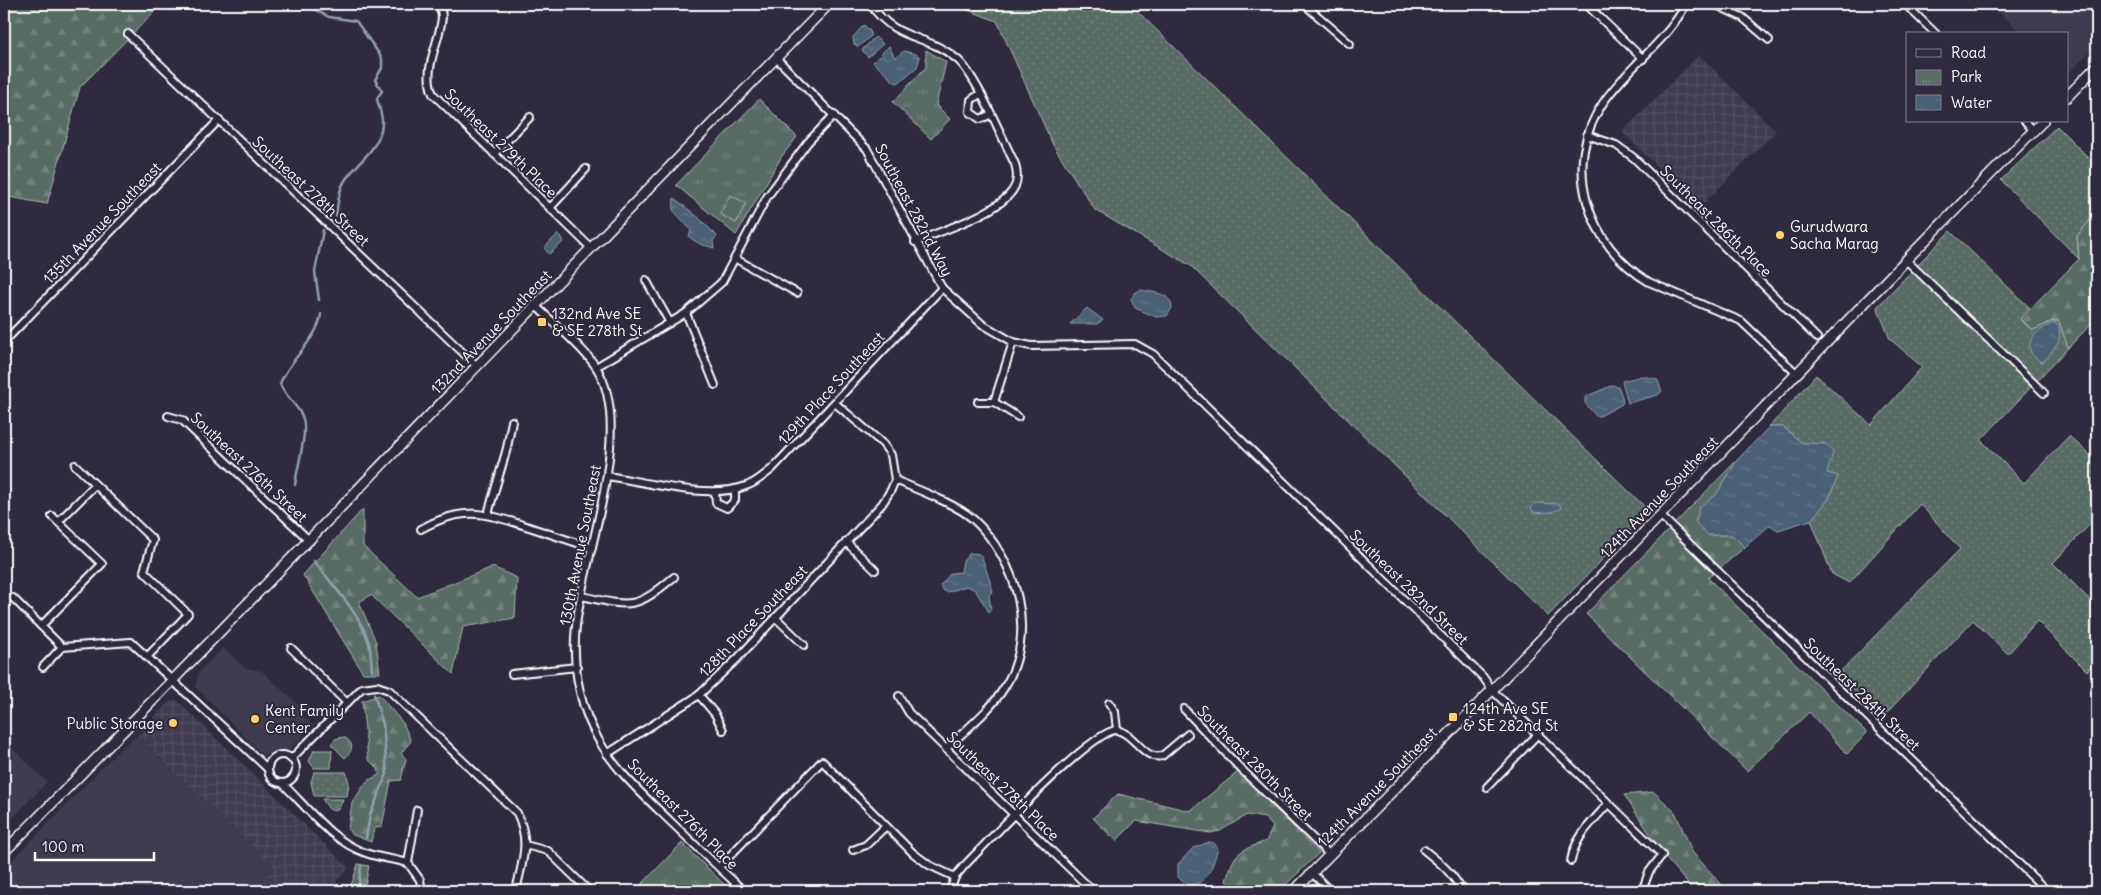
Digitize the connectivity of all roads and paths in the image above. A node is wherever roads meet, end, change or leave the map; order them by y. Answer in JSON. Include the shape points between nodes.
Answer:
{"nodes":[{"id":1,"x":436,"y":4,"type":"edge"},
{"id":2,"x":829,"y":4,"type":"edge"},
{"id":3,"x":870,"y":4,"type":"edge"},
{"id":4,"x":1304,"y":4,"type":"edge"},
{"id":5,"x":1686,"y":4,"type":"edge"},
{"id":6,"x":1714,"y":4,"type":"edge"},
{"id":7,"x":1905,"y":4,"type":"edge"},
{"id":8,"x":1590,"y":8,"type":"dead end"},
{"id":9,"x":1934,"y":32,"type":"edge"},
{"id":10,"x":128,"y":34,"type":"dead end"},
{"id":11,"x":1769,"y":40,"type":"dead end"},
{"id":12,"x":1350,"y":44,"type":"dead end"},
{"id":13,"x":776,"y":58,"type":"junction"},
{"id":14,"x":1643,"y":59,"type":"junction"},
{"id":15,"x":2097,"y":66,"type":"edge"},
{"id":16,"x":980,"y":94,"type":"junction"},
{"id":17,"x":2068,"y":96,"type":"edge"},
{"id":18,"x":990,"y":114,"type":"junction"},
{"id":19,"x":834,"y":115,"type":"junction"},
{"id":20,"x":530,"y":117,"type":"dead end"},
{"id":21,"x":218,"y":121,"type":"junction"},
{"id":22,"x":2025,"y":122,"type":"edge"},
{"id":23,"x":2042,"y":122,"type":"edge"},
{"id":24,"x":2034,"y":131,"type":"junction"},
{"id":25,"x":1588,"y":135,"type":"junction"},
{"id":26,"x":494,"y":154,"type":"junction"},
{"id":27,"x":586,"y":169,"type":"dead end"},
{"id":28,"x":550,"y":208,"type":"junction"},
{"id":29,"x":915,"y":242,"type":"junction"},
{"id":30,"x":591,"y":248,"type":"junction"},
{"id":31,"x":736,"y":259,"type":"junction"},
{"id":32,"x":1906,"y":260,"type":"junction"},
{"id":33,"x":646,"y":280,"type":"dead end"},
{"id":34,"x":942,"y":288,"type":"junction"},
{"id":35,"x":797,"y":293,"type":"dead end"},
{"id":36,"x":535,"y":305,"type":"junction"},
{"id":37,"x":686,"y":313,"type":"junction"},
{"id":38,"x":670,"y":323,"type":"junction"},
{"id":39,"x":1817,"y":338,"type":"dead end"},
{"id":40,"x":4,"y":342,"type":"edge"},
{"id":41,"x":1012,"y":342,"type":"junction"},
{"id":42,"x":1135,"y":344,"type":"joint"},
{"id":43,"x":476,"y":366,"type":"junction"},
{"id":44,"x":596,"y":367,"type":"junction"},
{"id":45,"x":1796,"y":374,"type":"junction"},
{"id":46,"x":715,"y":385,"type":"dead end"},
{"id":47,"x":2044,"y":393,"type":"dead end"},
{"id":48,"x":835,"y":402,"type":"junction"},
{"id":49,"x":978,"y":402,"type":"dead end"},
{"id":50,"x":994,"y":402,"type":"junction"},
{"id":51,"x":168,"y":416,"type":"dead end"},
{"id":52,"x":1018,"y":417,"type":"dead end"},
{"id":53,"x":512,"y":421,"type":"dead end"},
{"id":54,"x":75,"y":465,"type":"dead end"},
{"id":55,"x":607,"y":476,"type":"junction"},
{"id":56,"x":894,"y":480,"type":"junction"},
{"id":57,"x":95,"y":485,"type":"junction"},
{"id":58,"x":735,"y":489,"type":"junction"},
{"id":59,"x":714,"y":492,"type":"junction"},
{"id":60,"x":488,"y":514,"type":"junction"},
{"id":61,"x":1660,"y":515,"type":"junction"},
{"id":62,"x":52,"y":516,"type":"dead end"},
{"id":63,"x":58,"y":522,"type":"junction"},
{"id":64,"x":421,"y":529,"type":"dead end"},
{"id":65,"x":310,"y":541,"type":"junction"},
{"id":66,"x":846,"y":542,"type":"junction"},
{"id":67,"x":592,"y":548,"type":"junction"},
{"id":68,"x":875,"y":570,"type":"dead end"},
{"id":69,"x":674,"y":577,"type":"dead end"},
{"id":70,"x":582,"y":596,"type":"junction"},
{"id":71,"x":13,"y":598,"type":"dead end"},
{"id":72,"x":775,"y":617,"type":"junction"},
{"id":73,"x":41,"y":626,"type":"junction"},
{"id":74,"x":804,"y":645,"type":"dead end"},
{"id":75,"x":62,"y":647,"type":"junction"},
{"id":76,"x":291,"y":648,"type":"dead end"},
{"id":77,"x":148,"y":656,"type":"junction"},
{"id":78,"x":43,"y":667,"type":"dead end"},
{"id":79,"x":577,"y":667,"type":"junction"},
{"id":80,"x":512,"y":674,"type":"dead end"},
{"id":81,"x":172,"y":679,"type":"junction"},
{"id":82,"x":1492,"y":690,"type":"junction"},
{"id":83,"x":698,"y":695,"type":"junction"},
{"id":84,"x":899,"y":696,"type":"dead end"},
{"id":85,"x":347,"y":703,"type":"junction"},
{"id":86,"x":1109,"y":703,"type":"dead end"},
{"id":87,"x":1184,"y":709,"type":"dead end"},
{"id":88,"x":723,"y":730,"type":"dead end"},
{"id":89,"x":1117,"y":730,"type":"junction"},
{"id":90,"x":1188,"y":734,"type":"dead end"},
{"id":91,"x":1537,"y":735,"type":"junction"},
{"id":92,"x":946,"y":749,"type":"junction"},
{"id":93,"x":607,"y":754,"type":"junction"},
{"id":94,"x":291,"y":759,"type":"junction"},
{"id":95,"x":268,"y":769,"type":"junction"},
{"id":96,"x":282,"y":783,"type":"junction"},
{"id":97,"x":1487,"y":787,"type":"dead end"},
{"id":98,"x":1608,"y":804,"type":"junction"},
{"id":99,"x":417,"y":810,"type":"dead end"},
{"id":100,"x":1014,"y":814,"type":"junction"},
{"id":101,"x":885,"y":827,"type":"junction"},
{"id":102,"x":525,"y":845,"type":"junction"},
{"id":103,"x":853,"y":850,"type":"dead end"},
{"id":104,"x":1424,"y":850,"type":"dead end"},
{"id":105,"x":4,"y":852,"type":"edge"},
{"id":106,"x":1330,"y":855,"type":"junction"},
{"id":107,"x":1571,"y":861,"type":"dead end"},
{"id":108,"x":408,"y":862,"type":"junction"},
{"id":109,"x":718,"y":867,"type":"junction"},
{"id":110,"x":1312,"y":873,"type":"junction"},
{"id":111,"x":955,"y":877,"type":"junction"},
{"id":112,"x":422,"y":891,"type":"edge"},
{"id":113,"x":516,"y":891,"type":"edge"},
{"id":114,"x":589,"y":891,"type":"edge"},
{"id":115,"x":744,"y":891,"type":"edge"},
{"id":116,"x":950,"y":891,"type":"edge"},
{"id":117,"x":1093,"y":891,"type":"edge"},
{"id":118,"x":1294,"y":891,"type":"edge"},
{"id":119,"x":1330,"y":891,"type":"edge"},
{"id":120,"x":1462,"y":891,"type":"edge"},
{"id":121,"x":1642,"y":891,"type":"edge"},
{"id":122,"x":2047,"y":891,"type":"edge"}],
"edges":[{"from":1,"to":26,"type":"street","name":"Southeast 279th Place","via":[[441,10],[441,26],[430,70],[430,87],[438,99]]},
{"from":2,"to":13,"type":"main road","name":"132nd Avenue Southeast"},
{"from":3,"to":16,"type":"street","via":[[897,31],[937,45],[958,60]]},
{"from":4,"to":12,"type":"street"},
{"from":5,"to":14,"type":"street","via":[[1670,30]]},
{"from":6,"to":11,"type":"street","via":[[1742,17]]},
{"from":7,"to":9,"type":"street"},
{"from":8,"to":14,"type":"street"},
{"from":10,"to":21,"type":"street","name":"Southeast 278th Street"},
{"from":13,"to":19,"type":"street","name":"Southeast 282nd Way"},
{"from":13,"to":30,"type":"main road","name":"132nd Avenue Southeast"},
{"from":14,"to":25,"type":"street","via":[[1602,104]]},
{"from":15,"to":17,"type":"main road"},
{"from":16,"to":18,"type":"street"},
{"from":16,"to":18,"type":"street","via":[[971,100],[970,112],[980,118]]},
{"from":18,"to":29,"type":"street","via":[[1016,164],[1015,186],[999,204]]},
{"from":19,"to":29,"type":"street","name":"Southeast 282nd Way","via":[[872,155]]},
{"from":19,"to":31,"type":"street","via":[[808,142],[767,198]]},
{"from":20,"to":26,"type":"street"},
{"from":21,"to":40,"type":"street","name":"135th Avenue Southeast"},
{"from":21,"to":43,"type":"street","name":"Southeast 278th Street"},
{"from":22,"to":24,"type":"street"},
{"from":23,"to":24,"type":"main road","name":"124th Avenue Southeast"},
{"from":24,"to":32,"type":"main road","name":"124th Avenue Southeast"},
{"from":25,"to":39,"type":"street","name":"Southeast 286th Place","via":[[1616,145],[1634,158]]},
{"from":25,"to":45,"type":"street","via":[[1582,161],[1586,199],[1596,227],[1613,254],[1649,282],[1741,322]]},
{"from":26,"to":28,"type":"street","name":"Southeast 279th Place"},
{"from":27,"to":28,"type":"street"},
{"from":28,"to":30,"type":"street","name":"Southeast 279th Place"},
{"from":29,"to":34,"type":"street","name":"Southeast 282nd Way"},
{"from":30,"to":36,"type":"main road","name":"132nd Avenue Southeast"},
{"from":31,"to":35,"type":"street"},
{"from":31,"to":37,"type":"street","via":[[722,282]]},
{"from":32,"to":45,"type":"main road","name":"124th Avenue Southeast"},
{"from":32,"to":47,"type":"street"},
{"from":33,"to":38,"type":"street"},
{"from":34,"to":41,"type":"street","name":"Southeast 282nd Way","via":[[982,324]]},
{"from":34,"to":48,"type":"street","name":"129th Place Southeast"},
{"from":36,"to":43,"type":"main road","name":"132nd Avenue Southeast"},
{"from":36,"to":44,"type":"street"},
{"from":37,"to":38,"type":"street"},
{"from":37,"to":46,"type":"street"},
{"from":38,"to":44,"type":"street"},
{"from":41,"to":42,"type":"street","name":"Southeast 282nd Way","via":[[1047,348]]},
{"from":41,"to":50,"type":"street"},
{"from":42,"to":82,"type":"street","name":"Southeast 282nd Street","via":[[1153,354],[1483,677]]},
{"from":43,"to":65,"type":"main road","name":"132nd Avenue Southeast"},
{"from":44,"to":55,"type":"street","name":"130th Avenue Southeast","via":[[609,399]]},
{"from":45,"to":61,"type":"main road","name":"124th Avenue Southeast"},
{"from":48,"to":56,"type":"street","via":[[882,444],[890,455]]},
{"from":48,"to":58,"type":"street","name":"129th Place Southeast","via":[[772,469],[748,486]]},
{"from":49,"to":50,"type":"street"},
{"from":50,"to":52,"type":"street"},
{"from":51,"to":65,"type":"street","name":"Southeast 276th Street","via":[[182,420]]},
{"from":53,"to":60,"type":"street"},
{"from":54,"to":57,"type":"street"},
{"from":55,"to":59,"type":"street"},
{"from":55,"to":67,"type":"street","name":"130th Avenue Southeast"},
{"from":56,"to":66,"type":"street","name":"128th Place Southeast","via":[[882,504]]},
{"from":56,"to":92,"type":"street","via":[[972,518],[997,548],[1007,566],[1021,607],[1022,626],[1015,664],[1003,690]]},
{"from":57,"to":63,"type":"street"},
{"from":57,"to":77,"type":"street","via":[[154,540],[144,571],[188,614]]},
{"from":58,"to":59,"type":"street","name":"129th Place Southeast"},
{"from":58,"to":59,"type":"street","via":[[735,500],[726,508],[716,503]]},
{"from":60,"to":64,"type":"street","via":[[453,515]]},
{"from":60,"to":67,"type":"street"},
{"from":61,"to":82,"type":"main road","name":"124th Avenue Southeast"},
{"from":61,"to":122,"type":"street","name":"Southeast 284th Street"},
{"from":62,"to":63,"type":"street"},
{"from":63,"to":73,"type":"street","via":[[102,564]]},
{"from":65,"to":81,"type":"main road","name":"132nd Avenue Southeast"},
{"from":66,"to":68,"type":"street"},
{"from":66,"to":72,"type":"street","name":"128th Place Southeast"},
{"from":67,"to":70,"type":"street","name":"130th Avenue Southeast"},
{"from":69,"to":70,"type":"street","via":[[650,597],[634,603],[620,604]]},
{"from":70,"to":79,"type":"street","name":"130th Avenue Southeast","via":[[576,625]]},
{"from":71,"to":73,"type":"street"},
{"from":72,"to":74,"type":"street"},
{"from":72,"to":83,"type":"street","name":"128th Place Southeast"},
{"from":73,"to":75,"type":"street"},
{"from":75,"to":77,"type":"street","via":[[130,642]]},
{"from":75,"to":78,"type":"street"},
{"from":76,"to":85,"type":"street"},
{"from":77,"to":81,"type":"street"},
{"from":79,"to":80,"type":"street"},
{"from":79,"to":93,"type":"street","name":"130th Avenue Southeast","via":[[585,709]]},
{"from":81,"to":95,"type":"street"},
{"from":81,"to":105,"type":"main road","name":"132nd Avenue Southeast"},
{"from":82,"to":91,"type":"street","name":"Southeast 282nd Street"},
{"from":82,"to":106,"type":"main road","name":"124th Avenue Southeast"},
{"from":83,"to":88,"type":"street","via":[[716,714]]},
{"from":83,"to":93,"type":"street","name":"128th Place Southeast"},
{"from":84,"to":92,"type":"street","name":"Southeast 278th Place","via":[[909,713]]},
{"from":85,"to":94,"type":"street"},
{"from":85,"to":102,"type":"street","via":[[362,688],[377,686],[389,690],[517,814],[525,830]]},
{"from":86,"to":89,"type":"street","via":[[1115,712]]},
{"from":87,"to":106,"type":"street","name":"Southeast 280th Street"},
{"from":89,"to":90,"type":"street","via":[[1157,758],[1168,753]]},
{"from":89,"to":100,"type":"street","via":[[1105,734],[1058,771]]},
{"from":91,"to":97,"type":"street"},
{"from":91,"to":98,"type":"street","name":"Southeast 282nd Street"},
{"from":92,"to":100,"type":"street","name":"Southeast 278th Place"},
{"from":93,"to":109,"type":"street","name":"Southeast 276th Place","via":[[634,787]]},
{"from":94,"to":95,"type":"street","via":[[278,756],[270,761]]},
{"from":94,"to":96,"type":"street","via":[[295,767],[294,776]]},
{"from":95,"to":96,"type":"street","via":[[271,778]]},
{"from":96,"to":108,"type":"street","via":[[346,844],[366,853]]},
{"from":98,"to":107,"type":"street","via":[[1578,838]]},
{"from":98,"to":121,"type":"street","name":"Southeast 282nd Street","via":[[1662,855]]},
{"from":99,"to":108,"type":"street"},
{"from":100,"to":111,"type":"street"},
{"from":100,"to":117,"type":"street","name":"Southeast 278th Place"},
{"from":101,"to":103,"type":"street","via":[[866,845]]},
{"from":101,"to":109,"type":"street","via":[[822,762]]},
{"from":101,"to":111,"type":"street","via":[[929,865]]},
{"from":102,"to":113,"type":"street"},
{"from":102,"to":114,"type":"street","via":[[548,851]]},
{"from":104,"to":120,"type":"street","via":[[1446,868]]},
{"from":106,"to":110,"type":"main road","name":"124th Avenue Southeast"},
{"from":108,"to":112,"type":"street","via":[[420,880]]},
{"from":109,"to":115,"type":"street","name":"Southeast 276th Place"},
{"from":110,"to":118,"type":"main road","name":"124th Avenue Southeast"},
{"from":110,"to":119,"type":"street"},
{"from":111,"to":116,"type":"street"}]}
